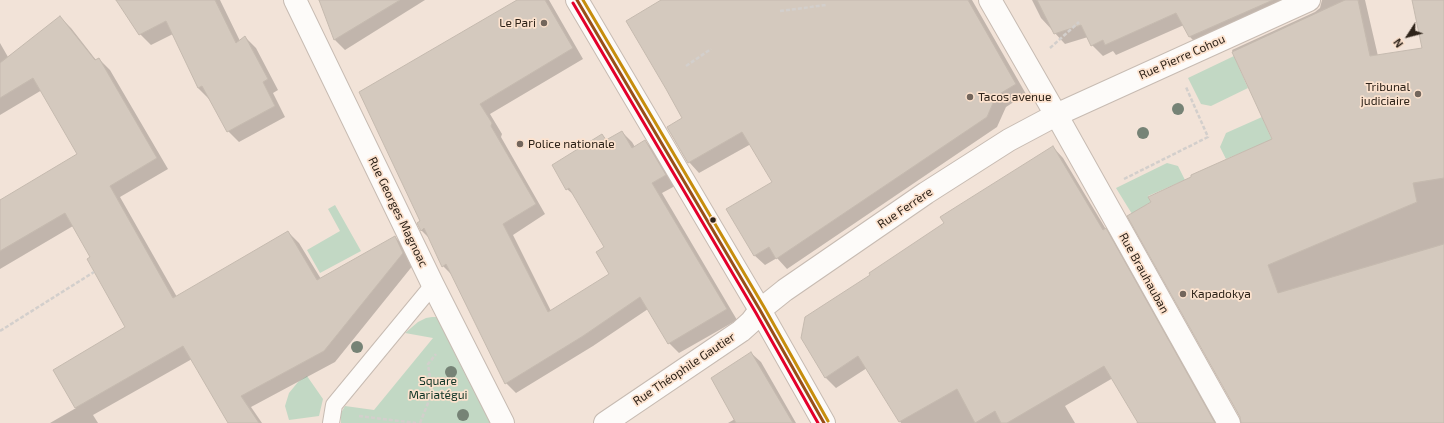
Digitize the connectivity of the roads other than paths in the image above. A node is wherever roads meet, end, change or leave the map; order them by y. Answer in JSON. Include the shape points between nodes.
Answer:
{"nodes":[{"id":1,"x":295,"y":0,"type":"edge"},
{"id":2,"x":577,"y":0,"type":"edge"},
{"id":3,"x":990,"y":0,"type":"edge"},
{"id":4,"x":1309,"y":0,"type":"edge"},
{"id":5,"x":1056,"y":115,"type":"junction"},
{"id":6,"x":433,"y":285,"type":"junction"},
{"id":7,"x":760,"y":310,"type":"junction"},
{"id":8,"x":332,"y":418,"type":"edge"},
{"id":9,"x":503,"y":423,"type":"edge"},
{"id":10,"x":605,"y":423,"type":"edge"},
{"id":11,"x":824,"y":423,"type":"edge"},
{"id":12,"x":1229,"y":423,"type":"edge"}],
"edges":[{"from":1,"to":6,"type":"street","name":"Rue Georges Magnoac"},
{"from":2,"to":7,"type":"street"},
{"from":3,"to":5,"type":"street","name":"Rue Brauhauban"},
{"from":4,"to":5,"type":"street","name":"Rue Pierre Cohou"},
{"from":5,"to":7,"type":"street","name":"Rue Ferrère","via":[[1009,140],[926,193]]},
{"from":5,"to":12,"type":"street","name":"Rue Brauhauban"},
{"from":6,"to":8,"type":"lane","via":[[334,405]]},
{"from":6,"to":9,"type":"street","name":"Rue Georges Magnoac"},
{"from":7,"to":10,"type":"street","name":"Rue Théophile Gautier","via":[[741,331]]},
{"from":7,"to":11,"type":"street"}]}
